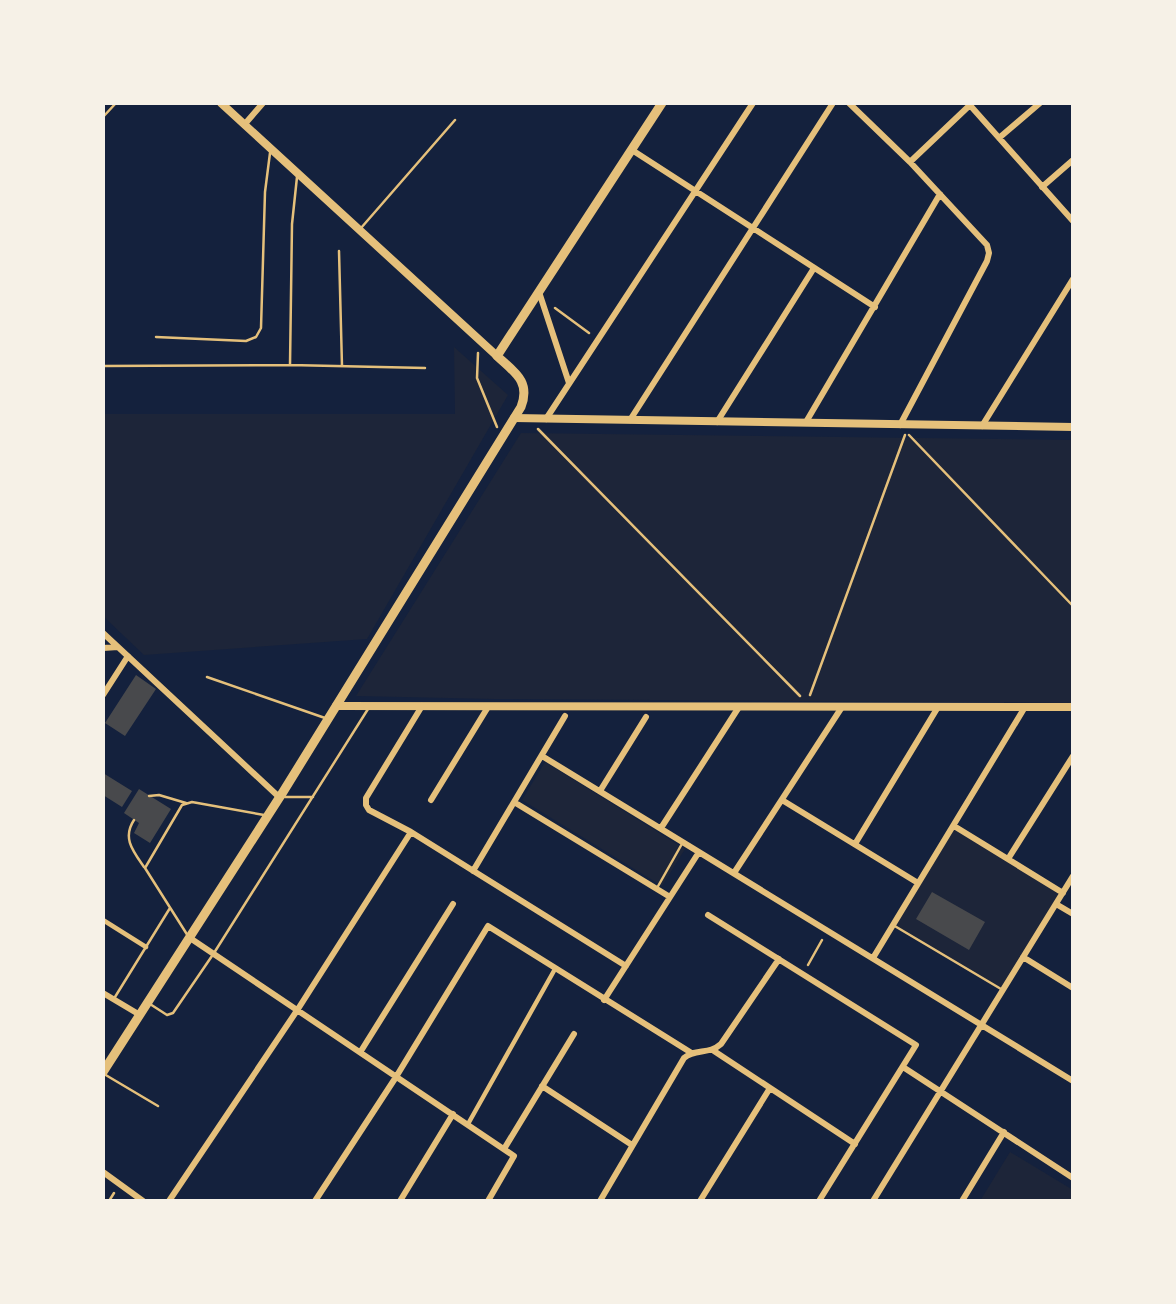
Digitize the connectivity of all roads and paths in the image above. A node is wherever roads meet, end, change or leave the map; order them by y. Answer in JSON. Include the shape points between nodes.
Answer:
{"nodes":[{"id":1,"x":116,"y":103,"type":"edge"},
{"id":2,"x":221,"y":103,"type":"edge"},
{"id":3,"x":263,"y":103,"type":"edge"},
{"id":4,"x":662,"y":103,"type":"edge"},
{"id":5,"x":752,"y":103,"type":"edge"},
{"id":6,"x":834,"y":103,"type":"edge"},
{"id":7,"x":849,"y":103,"type":"edge"},
{"id":8,"x":1040,"y":103,"type":"edge"},
{"id":9,"x":969,"y":104,"type":"edge"},
{"id":10,"x":103,"y":117,"type":"edge"},
{"id":11,"x":455,"y":120,"type":"dead end"},
{"id":12,"x":244,"y":125,"type":"junction"},
{"id":13,"x":999,"y":138,"type":"junction"},
{"id":14,"x":271,"y":150,"type":"junction"},
{"id":15,"x":632,"y":150,"type":"junction"},
{"id":16,"x":1073,"y":160,"type":"edge"},
{"id":17,"x":910,"y":162,"type":"junction"},
{"id":18,"x":297,"y":173,"type":"junction"},
{"id":19,"x":1042,"y":187,"type":"junction"},
{"id":20,"x":695,"y":191,"type":"junction"},
{"id":21,"x":940,"y":194,"type":"junction"},
{"id":22,"x":1073,"y":221,"type":"edge"},
{"id":23,"x":752,"y":228,"type":"junction"},
{"id":24,"x":359,"y":230,"type":"junction"},
{"id":25,"x":339,"y":251,"type":"dead end"},
{"id":26,"x":814,"y":268,"type":"junction"},
{"id":27,"x":1073,"y":279,"type":"edge"},
{"id":28,"x":538,"y":292,"type":"junction"},
{"id":29,"x":547,"y":302,"type":"dead end"},
{"id":30,"x":875,"y":307,"type":"junction"},
{"id":31,"x":156,"y":337,"type":"dead end"},
{"id":32,"x":598,"y":339,"type":"junction"},
{"id":33,"x":478,"y":340,"type":"junction"},
{"id":34,"x":496,"y":356,"type":"junction"},
{"id":35,"x":290,"y":365,"type":"junction"},
{"id":36,"x":103,"y":366,"type":"edge"},
{"id":37,"x":342,"y":366,"type":"junction"},
{"id":38,"x":425,"y":368,"type":"dead end"},
{"id":39,"x":569,"y":383,"type":"junction"},
{"id":40,"x":514,"y":418,"type":"junction"},
{"id":41,"x":527,"y":418,"type":"junction"},
{"id":42,"x":546,"y":419,"type":"junction"},
{"id":43,"x":630,"y":420,"type":"junction"},
{"id":44,"x":717,"y":422,"type":"junction"},
{"id":45,"x":806,"y":422,"type":"junction"},
{"id":46,"x":1072,"y":424,"type":"edge"},
{"id":47,"x":900,"y":425,"type":"junction"},
{"id":48,"x":982,"y":426,"type":"junction"},
{"id":49,"x":498,"y":429,"type":"dead end"},
{"id":50,"x":1073,"y":606,"type":"edge"},
{"id":51,"x":103,"y":633,"type":"edge"},
{"id":52,"x":118,"y":647,"type":"junction"},
{"id":53,"x":103,"y":648,"type":"edge"},
{"id":54,"x":128,"y":656,"type":"junction"},
{"id":55,"x":207,"y":677,"type":"dead end"},
{"id":56,"x":103,"y":695,"type":"edge"},
{"id":57,"x":336,"y":706,"type":"junction"},
{"id":58,"x":370,"y":706,"type":"junction"},
{"id":59,"x":422,"y":706,"type":"junction"},
{"id":60,"x":488,"y":707,"type":"junction"},
{"id":61,"x":739,"y":707,"type":"junction"},
{"id":62,"x":842,"y":707,"type":"junction"},
{"id":63,"x":938,"y":707,"type":"junction"},
{"id":64,"x":1025,"y":707,"type":"junction"},
{"id":65,"x":1073,"y":707,"type":"edge"},
{"id":66,"x":565,"y":716,"type":"dead end"},
{"id":67,"x":646,"y":717,"type":"dead end"},
{"id":68,"x":328,"y":719,"type":"junction"},
{"id":69,"x":542,"y":756,"type":"junction"},
{"id":70,"x":1073,"y":756,"type":"edge"},
{"id":71,"x":600,"y":791,"type":"junction"},
{"id":72,"x":149,"y":796,"type":"dead end"},
{"id":73,"x":279,"y":797,"type":"junction"},
{"id":74,"x":313,"y":797,"type":"junction"},
{"id":75,"x":430,"y":800,"type":"dead end"},
{"id":76,"x":782,"y":800,"type":"junction"},
{"id":77,"x":514,"y":802,"type":"junction"},
{"id":78,"x":187,"y":803,"type":"junction"},
{"id":79,"x":268,"y":816,"type":"junction"},
{"id":80,"x":134,"y":820,"type":"dead end"},
{"id":81,"x":954,"y":826,"type":"junction"},
{"id":82,"x":661,"y":828,"type":"junction"},
{"id":83,"x":411,"y":832,"type":"junction"},
{"id":84,"x":683,"y":842,"type":"junction"},
{"id":85,"x":855,"y":844,"type":"junction"},
{"id":86,"x":699,"y":852,"type":"junction"},
{"id":87,"x":1008,"y":859,"type":"junction"},
{"id":88,"x":145,"y":868,"type":"junction"},
{"id":89,"x":473,"y":871,"type":"junction"},
{"id":90,"x":734,"y":873,"type":"junction"},
{"id":91,"x":1073,"y":876,"type":"edge"},
{"id":92,"x":918,"y":883,"type":"junction"},
{"id":93,"x":657,"y":889,"type":"junction"},
{"id":94,"x":1063,"y":893,"type":"junction"},
{"id":95,"x":670,"y":897,"type":"junction"},
{"id":96,"x":453,"y":904,"type":"dead end"},
{"id":97,"x":1056,"y":904,"type":"junction"},
{"id":98,"x":170,"y":908,"type":"junction"},
{"id":99,"x":1073,"y":914,"type":"edge"},
{"id":100,"x":708,"y":915,"type":"dead end"},
{"id":101,"x":103,"y":920,"type":"edge"},
{"id":102,"x":893,"y":925,"type":"junction"},
{"id":103,"x":828,"y":931,"type":"junction"},
{"id":104,"x":190,"y":938,"type":"junction"},
{"id":105,"x":146,"y":947,"type":"junction"},
{"id":106,"x":214,"y":953,"type":"junction"},
{"id":107,"x":1023,"y":957,"type":"junction"},
{"id":108,"x":873,"y":958,"type":"junction"},
{"id":109,"x":779,"y":959,"type":"junction"},
{"id":110,"x":626,"y":966,"type":"junction"},
{"id":111,"x":555,"y":969,"type":"junction"},
{"id":112,"x":802,"y":974,"type":"junction"},
{"id":113,"x":1073,"y":988,"type":"edge"},
{"id":114,"x":1003,"y":990,"type":"junction"},
{"id":115,"x":103,"y":993,"type":"edge"},
{"id":116,"x":113,"y":1000,"type":"junction"},
{"id":117,"x":604,"y":1000,"type":"junction"},
{"id":118,"x":148,"y":1003,"type":"junction"},
{"id":119,"x":299,"y":1009,"type":"junction"},
{"id":120,"x":140,"y":1015,"type":"junction"},
{"id":121,"x":982,"y":1025,"type":"junction"},
{"id":122,"x":574,"y":1034,"type":"dead end"},
{"id":123,"x":360,"y":1051,"type":"junction"},
{"id":124,"x":714,"y":1051,"type":"junction"},
{"id":125,"x":690,"y":1052,"type":"junction"},
{"id":126,"x":903,"y":1067,"type":"junction"},
{"id":127,"x":103,"y":1073,"type":"edge"},
{"id":128,"x":396,"y":1077,"type":"junction"},
{"id":129,"x":1073,"y":1081,"type":"edge"},
{"id":130,"x":542,"y":1086,"type":"junction"},
{"id":131,"x":771,"y":1088,"type":"junction"},
{"id":132,"x":940,"y":1092,"type":"junction"},
{"id":133,"x":158,"y":1106,"type":"dead end"},
{"id":134,"x":453,"y":1114,"type":"junction"},
{"id":135,"x":467,"y":1124,"type":"junction"},
{"id":136,"x":1004,"y":1132,"type":"junction"},
{"id":137,"x":855,"y":1144,"type":"junction"},
{"id":138,"x":632,"y":1145,"type":"junction"},
{"id":139,"x":504,"y":1149,"type":"junction"},
{"id":140,"x":103,"y":1172,"type":"edge"},
{"id":141,"x":1073,"y":1178,"type":"edge"},
{"id":142,"x":143,"y":1201,"type":"edge"},
{"id":143,"x":169,"y":1201,"type":"edge"},
{"id":144,"x":315,"y":1201,"type":"edge"},
{"id":145,"x":400,"y":1201,"type":"edge"},
{"id":146,"x":488,"y":1201,"type":"edge"},
{"id":147,"x":600,"y":1201,"type":"edge"},
{"id":148,"x":700,"y":1201,"type":"edge"},
{"id":149,"x":819,"y":1201,"type":"edge"},
{"id":150,"x":873,"y":1201,"type":"edge"},
{"id":151,"x":962,"y":1201,"type":"edge"}],
"edges":[{"from":1,"to":10,"type":"lane"},
{"from":2,"to":12,"type":"street"},
{"from":3,"to":12,"type":"street"},
{"from":4,"to":15,"type":"main road"},
{"from":5,"to":20,"type":"street"},
{"from":6,"to":23,"type":"street"},
{"from":7,"to":17,"type":"street"},
{"from":8,"to":13,"type":"street"},
{"from":9,"to":13,"type":"street"},
{"from":9,"to":17,"type":"street"},
{"from":11,"to":24,"type":"lane"},
{"from":12,"to":14,"type":"street"},
{"from":13,"to":19,"type":"street"},
{"from":14,"to":18,"type":"street"},
{"from":14,"to":31,"type":"lane","via":[[265,192],[261,328],[256,337],[246,341]]},
{"from":15,"to":20,"type":"street"},
{"from":15,"to":28,"type":"main road"},
{"from":16,"to":19,"type":"street"},
{"from":17,"to":21,"type":"street"},
{"from":18,"to":24,"type":"street"},
{"from":18,"to":35,"type":"lane"},
{"from":19,"to":22,"type":"street"},
{"from":20,"to":23,"type":"street"},
{"from":20,"to":32,"type":"street"},
{"from":21,"to":30,"type":"street"},
{"from":21,"to":47,"type":"street","via":[[989,253]]},
{"from":23,"to":26,"type":"street"},
{"from":23,"to":43,"type":"street"},
{"from":24,"to":33,"type":"street"},
{"from":25,"to":37,"type":"lane"},
{"from":26,"to":30,"type":"street"},
{"from":26,"to":44,"type":"street"},
{"from":27,"to":48,"type":"street"},
{"from":28,"to":34,"type":"main road"},
{"from":28,"to":39,"type":"street"},
{"from":29,"to":32,"type":"path"},
{"from":30,"to":45,"type":"street"},
{"from":32,"to":39,"type":"street"},
{"from":33,"to":34,"type":"street"},
{"from":33,"to":49,"type":"path","via":[[477,378]]},
{"from":34,"to":40,"type":"main road","via":[[523,383],[524,397]]},
{"from":35,"to":36,"type":"lane"},
{"from":35,"to":37,"type":"lane"},
{"from":37,"to":38,"type":"lane"},
{"from":39,"to":42,"type":"street"},
{"from":40,"to":41,"type":"street"},
{"from":40,"to":57,"type":"main road"},
{"from":41,"to":42,"type":"street"},
{"from":41,"to":50,"type":"path","via":[[807,704],[906,432]]},
{"from":42,"to":43,"type":"street"},
{"from":43,"to":44,"type":"street"},
{"from":44,"to":45,"type":"street"},
{"from":45,"to":47,"type":"street"},
{"from":46,"to":48,"type":"street"},
{"from":47,"to":48,"type":"street"},
{"from":51,"to":52,"type":"street"},
{"from":52,"to":53,"type":"street"},
{"from":52,"to":54,"type":"street"},
{"from":54,"to":56,"type":"street"},
{"from":54,"to":73,"type":"street"},
{"from":55,"to":68,"type":"lane"},
{"from":57,"to":58,"type":"street"},
{"from":57,"to":68,"type":"main road"},
{"from":58,"to":59,"type":"street"},
{"from":58,"to":74,"type":"lane"},
{"from":59,"to":60,"type":"street"},
{"from":59,"to":83,"type":"street","via":[[366,798],[369,810]]},
{"from":60,"to":61,"type":"street"},
{"from":60,"to":75,"type":"street"},
{"from":61,"to":62,"type":"street"},
{"from":61,"to":82,"type":"street"},
{"from":62,"to":63,"type":"street"},
{"from":62,"to":76,"type":"street"},
{"from":63,"to":64,"type":"street"},
{"from":63,"to":85,"type":"street"},
{"from":64,"to":65,"type":"street"},
{"from":64,"to":81,"type":"street"},
{"from":66,"to":69,"type":"street"},
{"from":67,"to":71,"type":"street"},
{"from":68,"to":73,"type":"main road"},
{"from":69,"to":71,"type":"street"},
{"from":69,"to":77,"type":"street"},
{"from":70,"to":87,"type":"street"},
{"from":71,"to":82,"type":"street"},
{"from":72,"to":78,"type":"lane"},
{"from":73,"to":74,"type":"lane"},
{"from":73,"to":79,"type":"main road"},
{"from":74,"to":106,"type":"lane"},
{"from":76,"to":85,"type":"street"},
{"from":76,"to":90,"type":"street"},
{"from":77,"to":89,"type":"street"},
{"from":77,"to":93,"type":"street"},
{"from":78,"to":79,"type":"lane"},
{"from":78,"to":88,"type":"lane"},
{"from":79,"to":104,"type":"main road"},
{"from":80,"to":88,"type":"lane","via":[[129,827],[130,846]]},
{"from":81,"to":87,"type":"street"},
{"from":81,"to":92,"type":"street"},
{"from":82,"to":84,"type":"street"},
{"from":83,"to":89,"type":"street"},
{"from":83,"to":119,"type":"street"},
{"from":84,"to":86,"type":"street"},
{"from":84,"to":93,"type":"lane"},
{"from":85,"to":92,"type":"street"},
{"from":86,"to":90,"type":"street"},
{"from":86,"to":95,"type":"street"},
{"from":87,"to":94,"type":"street"},
{"from":88,"to":98,"type":"lane"},
{"from":89,"to":110,"type":"street"},
{"from":90,"to":103,"type":"street"},
{"from":91,"to":94,"type":"street"},
{"from":92,"to":102,"type":"street"},
{"from":93,"to":95,"type":"street"},
{"from":94,"to":97,"type":"street"},
{"from":95,"to":110,"type":"street"},
{"from":96,"to":123,"type":"street"},
{"from":97,"to":99,"type":"street"},
{"from":97,"to":107,"type":"street"},
{"from":98,"to":104,"type":"lane"},
{"from":98,"to":105,"type":"lane"},
{"from":100,"to":109,"type":"street"},
{"from":101,"to":105,"type":"street"},
{"from":102,"to":108,"type":"street"},
{"from":102,"to":114,"type":"lane"},
{"from":103,"to":108,"type":"street"},
{"from":103,"to":112,"type":"path"},
{"from":104,"to":106,"type":"street"},
{"from":104,"to":118,"type":"main road"},
{"from":105,"to":116,"type":"lane"},
{"from":106,"to":118,"type":"lane","via":[[170,1015]]},
{"from":106,"to":119,"type":"street"},
{"from":107,"to":113,"type":"street"},
{"from":107,"to":114,"type":"street"},
{"from":108,"to":121,"type":"street"},
{"from":109,"to":112,"type":"street"},
{"from":109,"to":124,"type":"street"},
{"from":110,"to":117,"type":"street"},
{"from":111,"to":117,"type":"street"},
{"from":111,"to":128,"type":"street","via":[[488,926]]},
{"from":111,"to":135,"type":"street"},
{"from":112,"to":126,"type":"street","via":[[916,1045]]},
{"from":114,"to":121,"type":"street"},
{"from":115,"to":116,"type":"street"},
{"from":116,"to":120,"type":"street"},
{"from":117,"to":125,"type":"street"},
{"from":118,"to":120,"type":"main road"},
{"from":119,"to":123,"type":"street"},
{"from":119,"to":143,"type":"street"},
{"from":120,"to":127,"type":"main road"},
{"from":121,"to":129,"type":"street"},
{"from":121,"to":132,"type":"street"},
{"from":122,"to":130,"type":"street"},
{"from":123,"to":128,"type":"street"},
{"from":124,"to":125,"type":"street"},
{"from":124,"to":131,"type":"street"},
{"from":125,"to":138,"type":"street"},
{"from":126,"to":132,"type":"street"},
{"from":126,"to":137,"type":"street"},
{"from":127,"to":133,"type":"lane"},
{"from":128,"to":134,"type":"street"},
{"from":128,"to":144,"type":"street"},
{"from":130,"to":138,"type":"street"},
{"from":130,"to":139,"type":"street"},
{"from":131,"to":137,"type":"street"},
{"from":131,"to":148,"type":"street"},
{"from":132,"to":136,"type":"street"},
{"from":132,"to":150,"type":"street"},
{"from":134,"to":135,"type":"street"},
{"from":134,"to":145,"type":"street"},
{"from":135,"to":139,"type":"street"},
{"from":136,"to":141,"type":"street"},
{"from":136,"to":151,"type":"street"},
{"from":137,"to":149,"type":"street"},
{"from":138,"to":147,"type":"street"},
{"from":139,"to":146,"type":"street","via":[[514,1156]]},
{"from":140,"to":142,"type":"street"}]}
